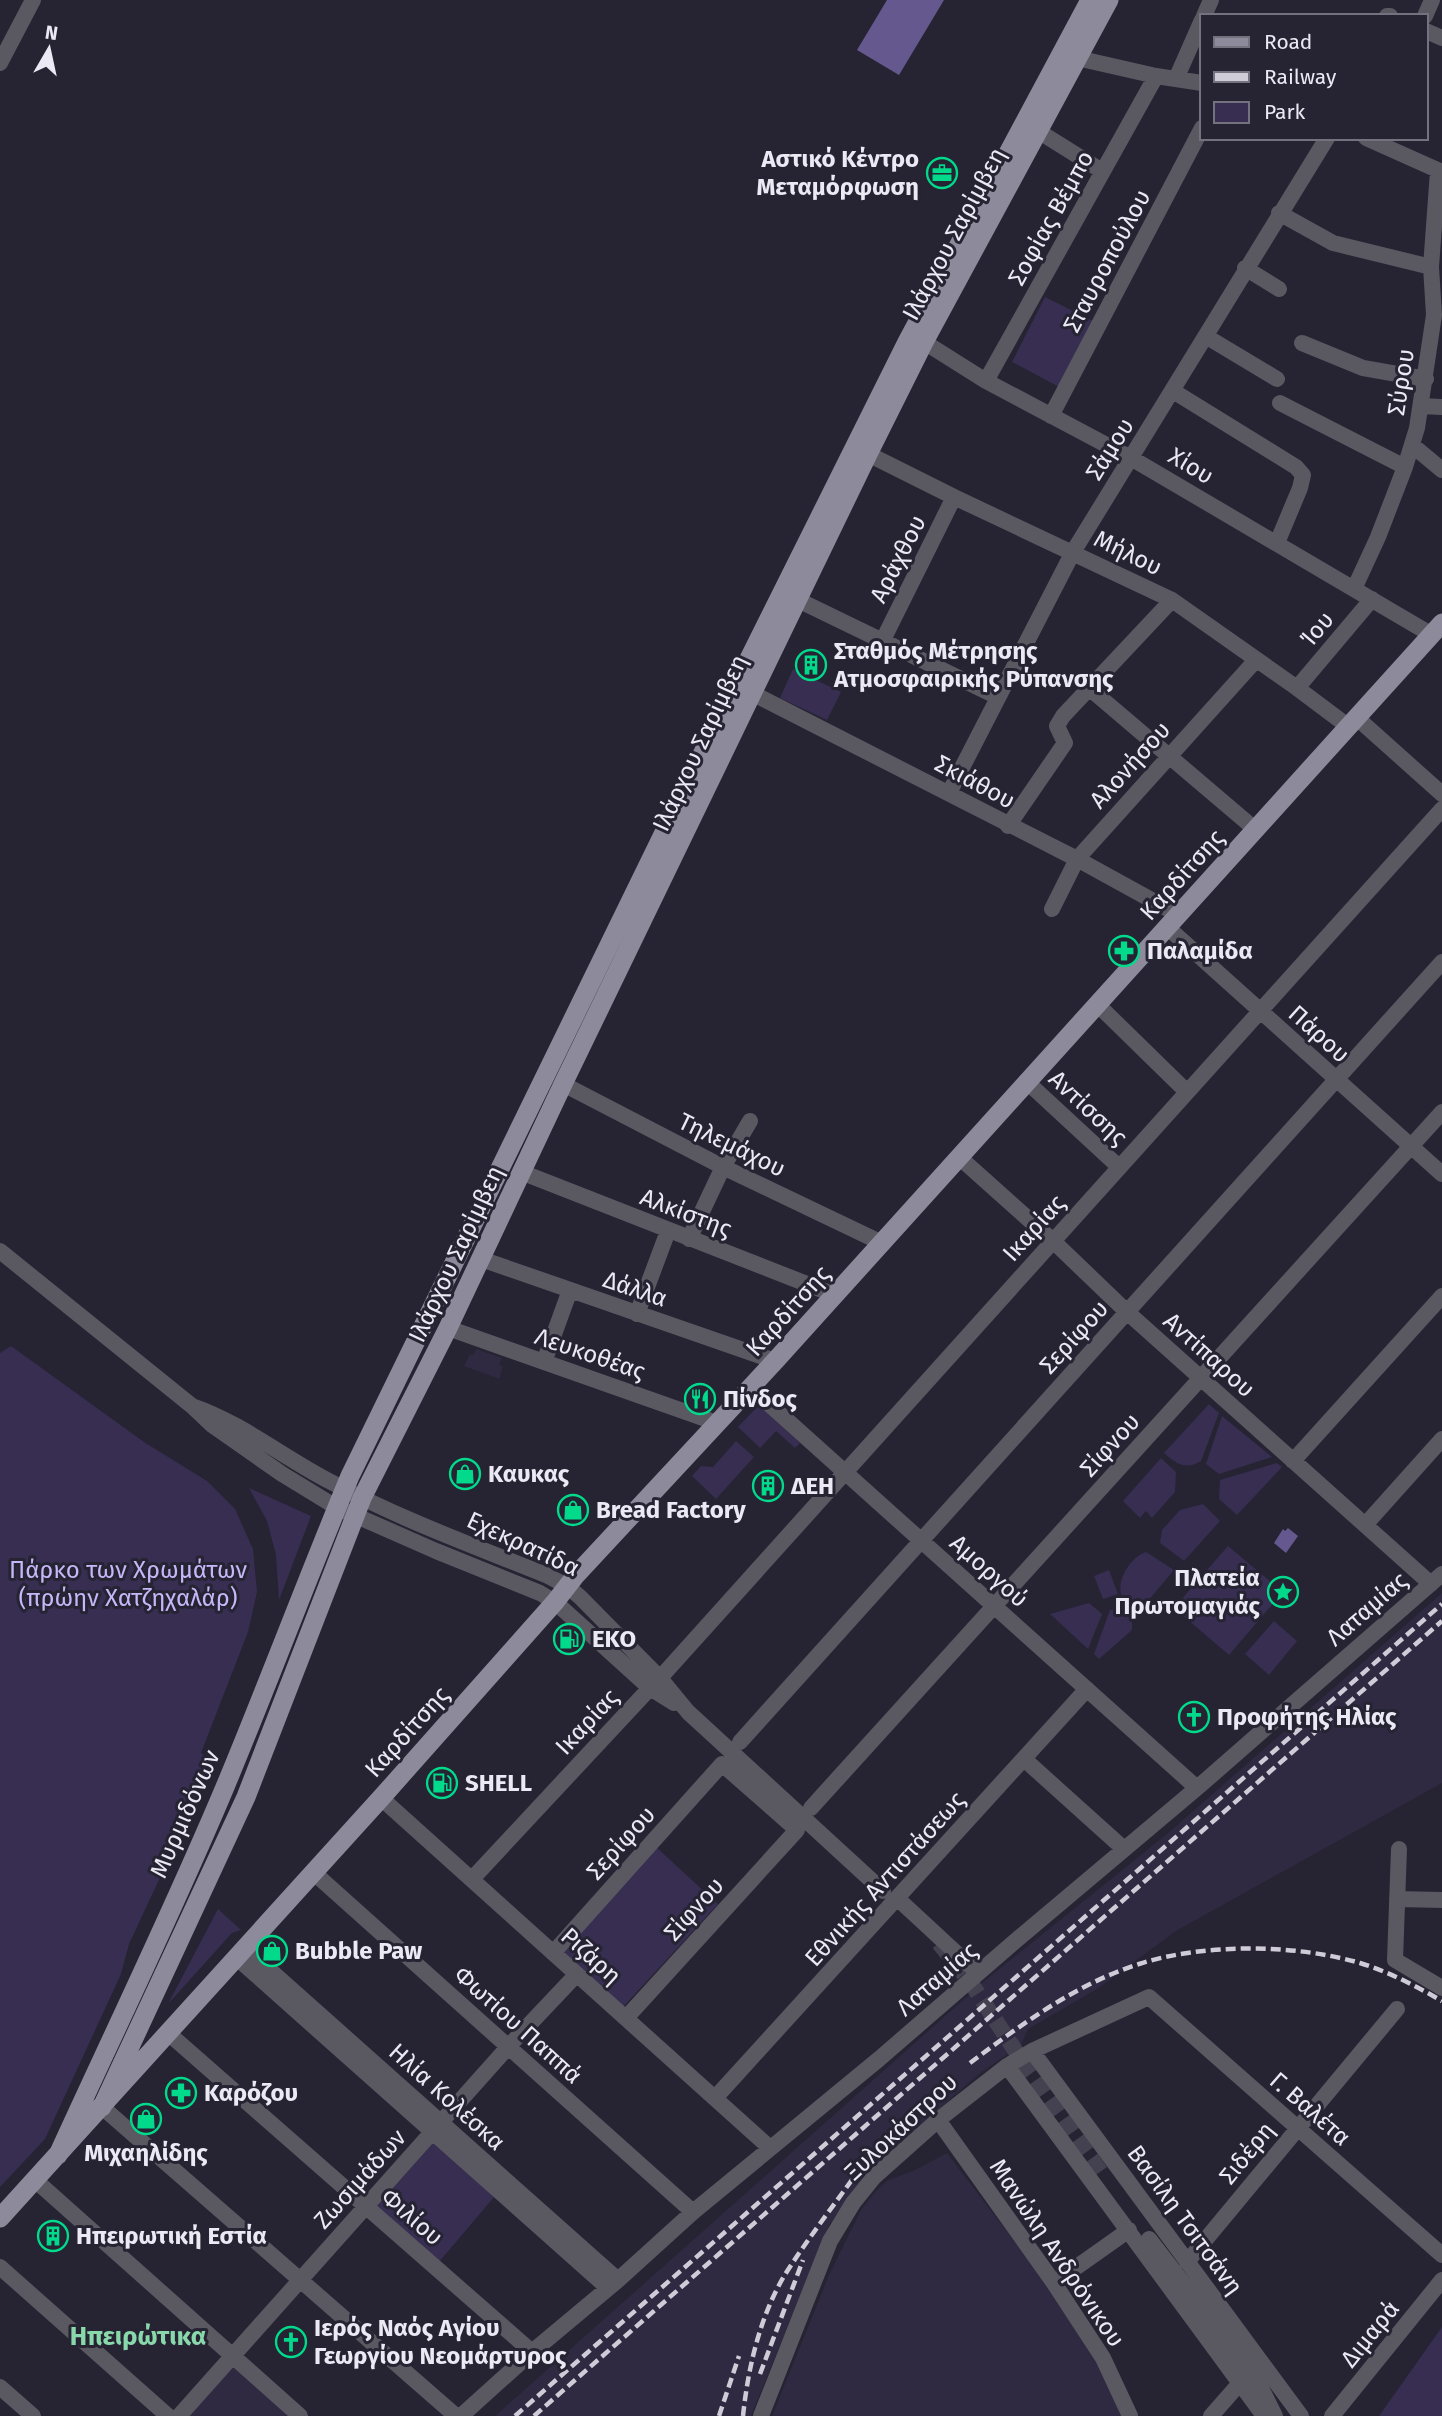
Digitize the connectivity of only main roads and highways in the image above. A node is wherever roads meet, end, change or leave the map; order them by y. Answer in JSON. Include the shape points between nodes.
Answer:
{"nodes":[{"id":1,"x":1090,"y":0,"type":"edge"},
{"id":2,"x":1109,"y":0,"type":"edge"},
{"id":3,"x":1437,"y":629,"type":"edge"},
{"id":4,"x":743,"y":689,"type":"junction"},
{"id":5,"x":349,"y":1502,"type":"junction"},
{"id":6,"x":102,"y":2106,"type":"junction"},
{"id":7,"x":58,"y":2155,"type":"junction"},
{"id":8,"x":0,"y":2218,"type":"edge"}],
"edges":[{"from":1,"to":4,"type":"main road","name":"Ιλάρχου Σαρίμβεη","via":[[907,342]]},
{"from":2,"to":4,"type":"main road","name":"Ιλάρχου Σαρίμβεη","via":[[924,342],[796,599]]},
{"from":3,"to":6,"type":"main road","name":"Καρδίτσης","via":[[567,1586]]},
{"from":4,"to":5,"type":"main road","name":"Ιλάρχου Σαρίμβεη"},
{"from":4,"to":5,"type":"main road","name":"Ιλάρχου Σαρίμβεη","via":[[448,1328]]},
{"from":5,"to":6,"type":"main road","name":"Μυρμιδόνων","via":[[246,1797]]},
{"from":5,"to":7,"type":"main road","name":"Μυρμιδόνων","via":[[326,1529],[224,1790]]},
{"from":6,"to":7,"type":"main road","name":"Καρδίτσης"},
{"from":7,"to":8,"type":"main road","name":"Καρδίτσης"}]}
